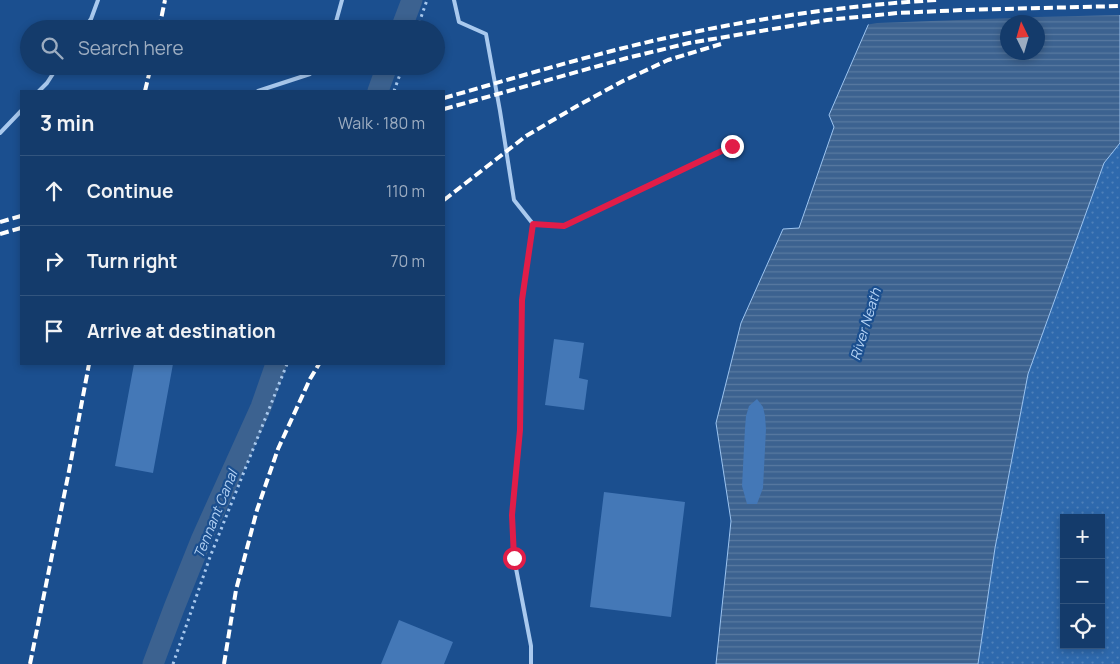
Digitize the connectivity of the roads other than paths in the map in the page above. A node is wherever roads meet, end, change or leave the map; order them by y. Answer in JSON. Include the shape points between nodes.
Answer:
{"nodes":[{"id":1,"x":98,"y":0,"type":"edge"},
{"id":2,"x":342,"y":0,"type":"edge"},
{"id":3,"x":454,"y":0,"type":"edge"},
{"id":4,"x":90,"y":20,"type":"edge"},
{"id":5,"x":336,"y":20,"type":"edge"},
{"id":6,"x":52,"y":75,"type":"edge"},
{"id":7,"x":307,"y":75,"type":"edge"},
{"id":8,"x":40,"y":90,"type":"edge"},
{"id":9,"x":261,"y":90,"type":"edge"},
{"id":10,"x":20,"y":112,"type":"edge"},
{"id":11,"x":0,"y":133,"type":"edge"},
{"id":12,"x":732,"y":146,"type":"dead end"},
{"id":13,"x":533,"y":224,"type":"junction"},
{"id":14,"x":531,"y":664,"type":"edge"}],
"edges":[{"from":1,"to":4,"type":"lane"},
{"from":2,"to":5,"type":"lane"},
{"from":3,"to":13,"type":"lane","via":[[459,22],[486,34],[514,200]]},
{"from":6,"to":8,"type":"lane"},
{"from":7,"to":9,"type":"lane"},
{"from":10,"to":11,"type":"lane"},
{"from":12,"to":13,"type":"lane","via":[[564,226]]},
{"from":13,"to":14,"type":"lane","via":[[522,300],[520,430],[512,515],[514,558],[531,646]]}]}
